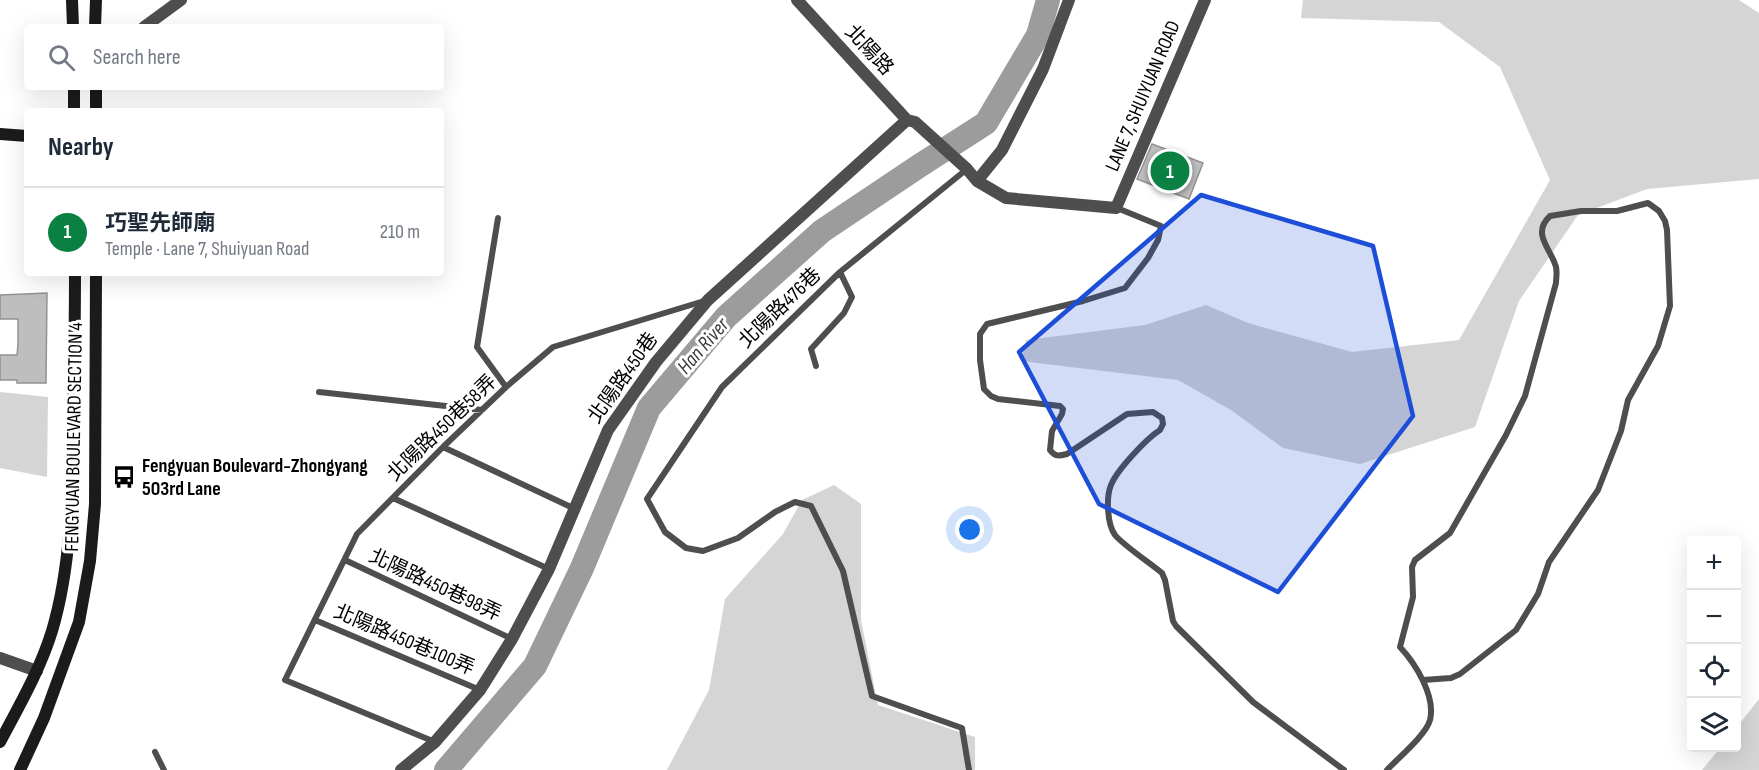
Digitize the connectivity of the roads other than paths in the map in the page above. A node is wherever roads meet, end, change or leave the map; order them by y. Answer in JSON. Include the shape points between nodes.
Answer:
{"nodes":[{"id":1,"x":72,"y":0,"type":"edge"},
{"id":2,"x":96,"y":0,"type":"edge"},
{"id":3,"x":181,"y":0,"type":"edge"},
{"id":4,"x":797,"y":0,"type":"edge"},
{"id":5,"x":1069,"y":0,"type":"edge"},
{"id":6,"x":1205,"y":0,"type":"edge"},
{"id":7,"x":73,"y":24,"type":"edge"},
{"id":8,"x":96,"y":24,"type":"edge"},
{"id":9,"x":148,"y":24,"type":"edge"},
{"id":10,"x":74,"y":90,"type":"edge"},
{"id":11,"x":96,"y":90,"type":"edge"},
{"id":12,"x":74,"y":108,"type":"edge"},
{"id":13,"x":96,"y":108,"type":"edge"},
{"id":14,"x":911,"y":121,"type":"junction"},
{"id":15,"x":0,"y":134,"type":"edge"},
{"id":16,"x":24,"y":136,"type":"edge"},
{"id":17,"x":967,"y":169,"type":"junction"},
{"id":18,"x":976,"y":181,"type":"junction"},
{"id":19,"x":1116,"y":207,"type":"junction"},
{"id":20,"x":498,"y":218,"type":"dead end"},
{"id":21,"x":840,"y":272,"type":"junction"},
{"id":22,"x":75,"y":276,"type":"edge"},
{"id":23,"x":96,"y":276,"type":"edge"},
{"id":24,"x":708,"y":300,"type":"junction"},
{"id":25,"x":816,"y":366,"type":"dead end"},
{"id":26,"x":506,"y":387,"type":"junction"},
{"id":27,"x":319,"y":392,"type":"dead end"},
{"id":28,"x":482,"y":410,"type":"junction"},
{"id":29,"x":443,"y":447,"type":"junction"},
{"id":30,"x":393,"y":498,"type":"junction"},
{"id":31,"x":573,"y":508,"type":"junction"},
{"id":32,"x":345,"y":560,"type":"junction"},
{"id":33,"x":549,"y":569,"type":"junction"},
{"id":34,"x":315,"y":620,"type":"junction"},
{"id":35,"x":512,"y":639,"type":"junction"},
{"id":36,"x":0,"y":658,"type":"edge"},
{"id":37,"x":37,"y":671,"type":"junction"},
{"id":38,"x":1424,"y":680,"type":"junction"},
{"id":39,"x":480,"y":690,"type":"junction"},
{"id":40,"x":0,"y":742,"type":"edge"},
{"id":41,"x":435,"y":742,"type":"junction"},
{"id":42,"x":155,"y":752,"type":"dead end"},
{"id":43,"x":20,"y":770,"type":"edge"},
{"id":44,"x":164,"y":770,"type":"edge"},
{"id":45,"x":401,"y":770,"type":"edge"},
{"id":46,"x":969,"y":770,"type":"edge"},
{"id":47,"x":1344,"y":770,"type":"edge"},
{"id":48,"x":1387,"y":770,"type":"edge"}],
"edges":[{"from":1,"to":7,"type":"street"},
{"from":2,"to":8,"type":"street"},
{"from":3,"to":9,"type":"street"},
{"from":4,"to":14,"type":"street","name":"北陽路"},
{"from":5,"to":18,"type":"street","via":[[1043,69],[1002,150]]},
{"from":6,"to":19,"type":"street","name":"LANE 7, SHUIYUAN ROAD"},
{"from":10,"to":12,"type":"street"},
{"from":11,"to":13,"type":"street"},
{"from":14,"to":17,"type":"street","name":"北陽路"},
{"from":14,"to":24,"type":"street","name":"北陽路450巷"},
{"from":15,"to":16,"type":"street"},
{"from":17,"to":18,"type":"street"},
{"from":17,"to":21,"type":"lane","name":"北陽路476巷"},
{"from":18,"to":19,"type":"street","via":[[1006,198]]},
{"from":19,"to":47,"type":"lane","via":[[1161,226],[1148,258],[1125,288],[987,324],[980,343],[984,389],[998,399],[1060,406],[1062,414],[1052,431],[1050,450],[1058,456],[1127,414],[1153,412],[1162,418],[1160,430],[1123,467],[1111,485],[1110,522],[1115,535],[1162,573],[1176,626],[1253,702]]},
{"from":20,"to":26,"type":"lane","via":[[477,347]]},
{"from":21,"to":25,"type":"lane","via":[[852,297],[844,313],[811,349]]},
{"from":21,"to":46,"type":"lane","name":"北陽路476巷","via":[[722,387],[647,499],[665,532],[686,548],[703,551],[738,538],[795,502],[811,506],[843,571],[872,696],[962,728]]},
{"from":22,"to":37,"type":"street","name":"FENGYUAN BOULEVARD SECTION 4","via":[[69,538],[64,584]]},
{"from":23,"to":43,"type":"street","name":"FENGYUAN BOULEVARD SECTION 4","via":[[95,504],[90,561],[79,622],[44,718]]},
{"from":24,"to":26,"type":"lane","name":"北陽路450巷58弄","via":[[553,347]]},
{"from":24,"to":31,"type":"street","name":"北陽路450巷","via":[[656,362],[608,430]]},
{"from":26,"to":28,"type":"lane","name":"北陽路450巷58弄"},
{"from":27,"to":28,"type":"lane"},
{"from":28,"to":29,"type":"lane","name":"北陽路450巷58弄"},
{"from":29,"to":30,"type":"lane","name":"北陽路450巷58弄"},
{"from":29,"to":31,"type":"lane"},
{"from":30,"to":32,"type":"lane","name":"北陽路450巷58弄","via":[[357,534]]},
{"from":30,"to":33,"type":"lane"},
{"from":31,"to":33,"type":"street","name":"北陽路450巷"},
{"from":32,"to":34,"type":"lane","name":"北陽路450巷58弄"},
{"from":32,"to":35,"type":"lane","name":"北陽路450巷98弄"},
{"from":33,"to":35,"type":"street","name":"北陽路450巷"},
{"from":34,"to":39,"type":"lane","name":"北陽路450巷100弄"},
{"from":34,"to":41,"type":"lane","name":"北陽路450巷58弄","via":[[285,680]]},
{"from":35,"to":39,"type":"street","name":"北陽路450巷"},
{"from":36,"to":37,"type":"street"},
{"from":37,"to":40,"type":"street","name":"FENGYUAN BOULEVARD SECTION 4"},
{"from":38,"to":38,"type":"lane","via":[[1400,647],[1413,597],[1412,567],[1415,560],[1450,533],[1524,396],[1556,284],[1556,266],[1543,242],[1542,228],[1550,216],[1617,211],[1648,203],[1665,221],[1667,230],[1670,306],[1658,346],[1628,400],[1621,431],[1598,490],[1549,562],[1538,594],[1516,630],[1460,674]]},
{"from":38,"to":48,"type":"lane","via":[[1430,720]]},
{"from":39,"to":41,"type":"street","name":"北陽路450巷"},
{"from":41,"to":45,"type":"street","name":"北陽路450巷"},
{"from":42,"to":44,"type":"lane"}]}
